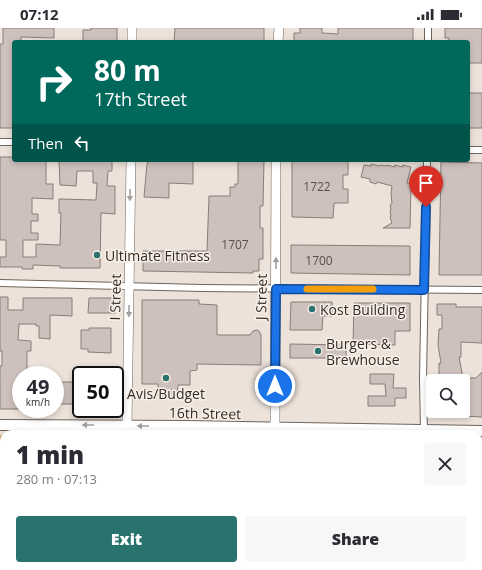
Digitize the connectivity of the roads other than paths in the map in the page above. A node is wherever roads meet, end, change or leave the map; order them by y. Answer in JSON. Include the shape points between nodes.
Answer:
{"nodes":[{"id":1,"x":132,"y":28,"type":"edge"},
{"id":2,"x":278,"y":28,"type":"edge"},
{"id":3,"x":428,"y":28,"type":"edge"},
{"id":4,"x":132,"y":40,"type":"edge"},
{"id":5,"x":278,"y":40,"type":"edge"},
{"id":6,"x":428,"y":40,"type":"edge"},
{"id":7,"x":0,"y":142,"type":"edge"},
{"id":8,"x":12,"y":142,"type":"edge"},
{"id":9,"x":470,"y":150,"type":"edge"},
{"id":10,"x":482,"y":150,"type":"edge"},
{"id":11,"x":131,"y":162,"type":"edge"},
{"id":12,"x":276,"y":162,"type":"edge"},
{"id":13,"x":427,"y":162,"type":"edge"},
{"id":14,"x":0,"y":283,"type":"edge"},
{"id":15,"x":129,"y":286,"type":"junction"},
{"id":16,"x":276,"y":289,"type":"junction"},
{"id":17,"x":424,"y":290,"type":"junction"},
{"id":18,"x":482,"y":290,"type":"edge"},
{"id":19,"x":0,"y":425,"type":"edge"},
{"id":20,"x":127,"y":430,"type":"edge"},
{"id":21,"x":260,"y":430,"type":"edge"},
{"id":22,"x":275,"y":430,"type":"edge"},
{"id":23,"x":424,"y":430,"type":"edge"},
{"id":24,"x":422,"y":570,"type":"edge"},
{"id":25,"x":482,"y":570,"type":"edge"}],
"edges":[{"from":1,"to":4,"type":"main road"},
{"from":2,"to":5,"type":"main road"},
{"from":3,"to":6,"type":"street"},
{"from":7,"to":8,"type":"street"},
{"from":9,"to":10,"type":"street"},
{"from":11,"to":15,"type":"main road","name":"I Street","one_way":true},
{"from":16,"to":12,"type":"main road","name":"J Street","one_way":true},
{"from":13,"to":17,"type":"street"},
{"from":14,"to":15,"type":"street"},
{"from":15,"to":16,"type":"street"},
{"from":15,"to":20,"type":"main road","name":"I Street","one_way":true},
{"from":16,"to":17,"type":"street"},
{"from":16,"to":22,"type":"main road","name":"J Street"},
{"from":17,"to":18,"type":"street"},
{"from":17,"to":23,"type":"street"},
{"from":20,"to":19,"type":"main road","name":"16th Street","one_way":true},
{"from":21,"to":20,"type":"main road","name":"16th Street","one_way":true,"via":[[200,426]]},
{"from":24,"to":25,"type":"main road"}]}
